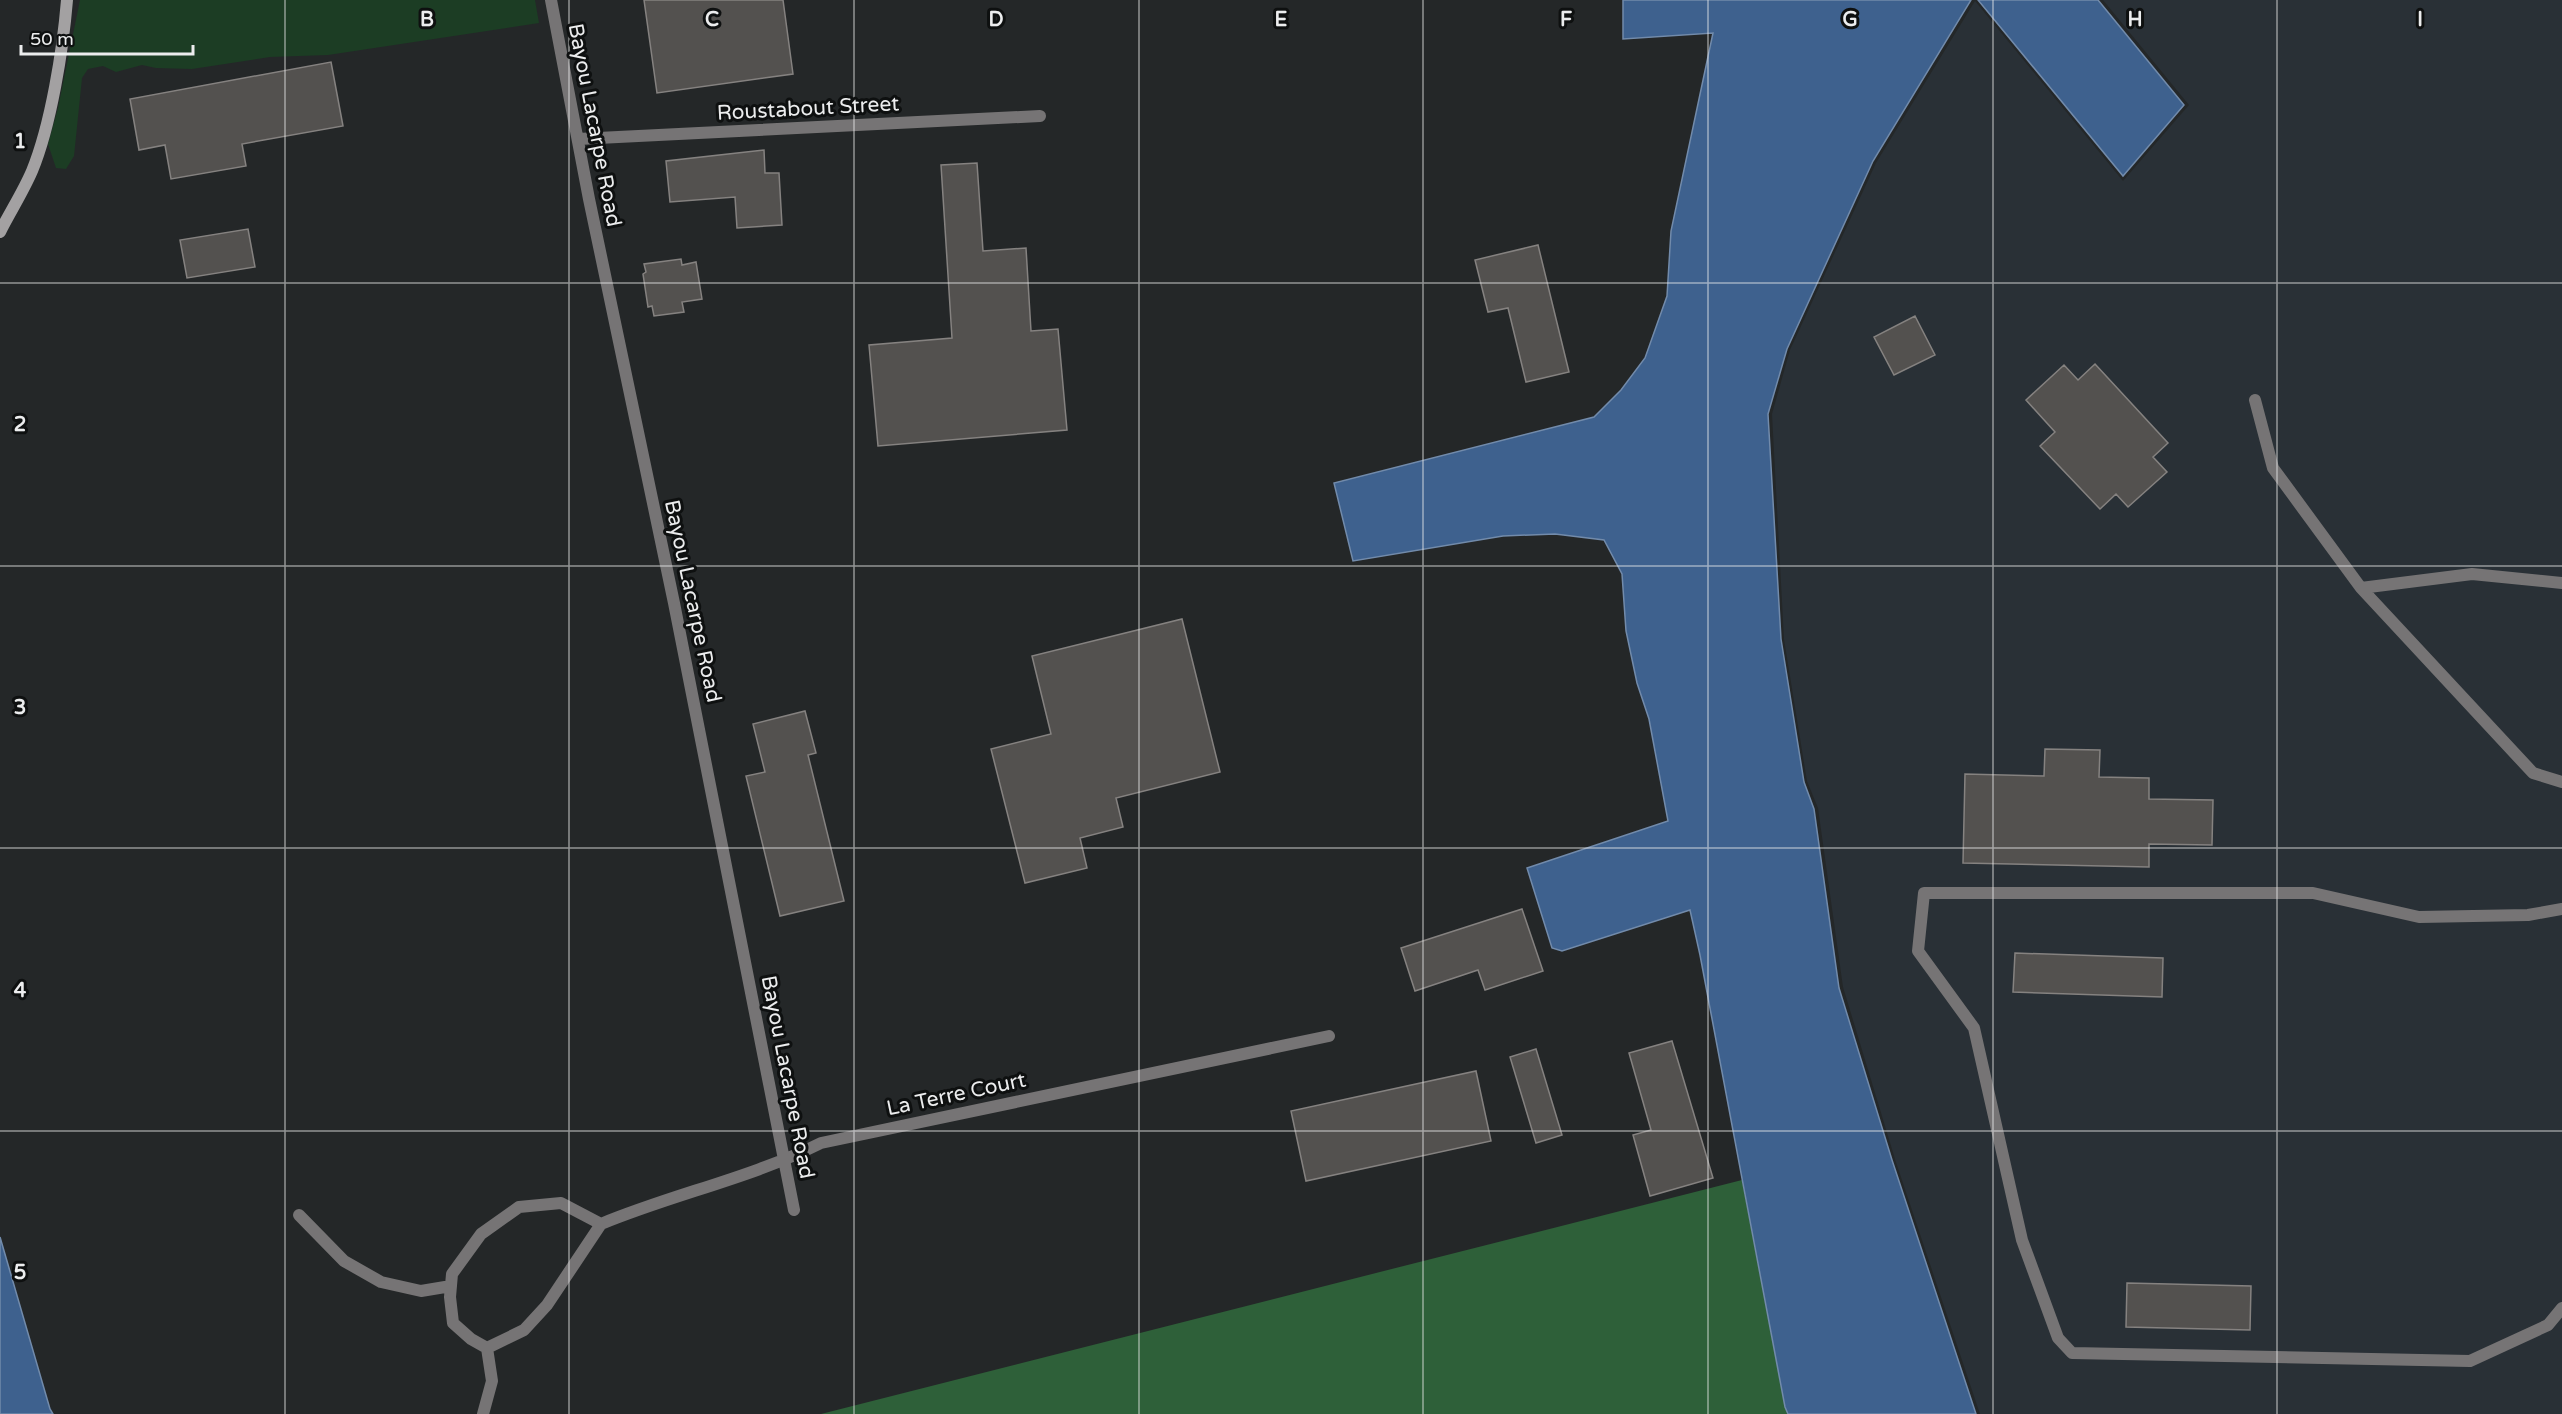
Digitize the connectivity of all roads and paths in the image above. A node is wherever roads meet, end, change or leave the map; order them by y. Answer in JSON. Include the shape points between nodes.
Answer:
{"nodes":[{"id":1,"x":67,"y":0,"type":"edge"},
{"id":2,"x":551,"y":0,"type":"edge"},
{"id":3,"x":1040,"y":116,"type":"dead end"},
{"id":4,"x":578,"y":139,"type":"junction"},
{"id":5,"x":0,"y":232,"type":"edge"},
{"id":6,"x":2255,"y":400,"type":"dead end"},
{"id":7,"x":2562,"y":583,"type":"edge"},
{"id":8,"x":2361,"y":588,"type":"junction"},
{"id":9,"x":2562,"y":782,"type":"edge"},
{"id":10,"x":2562,"y":909,"type":"edge"},
{"id":11,"x":1329,"y":1036,"type":"dead end"},
{"id":12,"x":786,"y":1161,"type":"junction"},
{"id":13,"x":794,"y":1210,"type":"dead end"},
{"id":14,"x":299,"y":1215,"type":"dead end"},
{"id":15,"x":601,"y":1224,"type":"junction"},
{"id":16,"x":451,"y":1286,"type":"junction"},
{"id":17,"x":2562,"y":1308,"type":"edge"},
{"id":18,"x":487,"y":1348,"type":"junction"},
{"id":19,"x":483,"y":1414,"type":"edge"}],
"edges":[{"from":1,"to":5,"type":"main road","via":[[46,125],[32,170]]},
{"from":2,"to":4,"type":"street","name":"Bayou Lacarpe Road"},
{"from":3,"to":4,"type":"street","name":"Roustabout Street"},
{"from":4,"to":12,"type":"street","name":"Bayou Lacarpe Road"},
{"from":6,"to":8,"type":"street","via":[[2273,468]]},
{"from":7,"to":8,"type":"street","via":[[2472,574]]},
{"from":8,"to":9,"type":"street","via":[[2533,773]]},
{"from":10,"to":17,"type":"street","via":[[2528,915],[2419,917],[2313,892],[1924,892],[1918,951],[1974,1028],[2022,1240],[2058,1338],[2072,1353],[2470,1361],[2548,1325]]},
{"from":11,"to":12,"type":"street","name":"La Terre Court","via":[[821,1143]]},
{"from":12,"to":13,"type":"street","name":"Bayou Lacarpe Road"},
{"from":12,"to":15,"type":"street","name":"La Terre Court"},
{"from":14,"to":16,"type":"street","via":[[344,1261],[381,1282],[421,1291]]},
{"from":15,"to":16,"type":"street","via":[[561,1203],[519,1207],[481,1234],[452,1274]]},
{"from":15,"to":18,"type":"street","via":[[547,1305],[524,1330]]},
{"from":16,"to":18,"type":"street","via":[[453,1323]]},
{"from":18,"to":19,"type":"street","via":[[492,1381]]}]}
